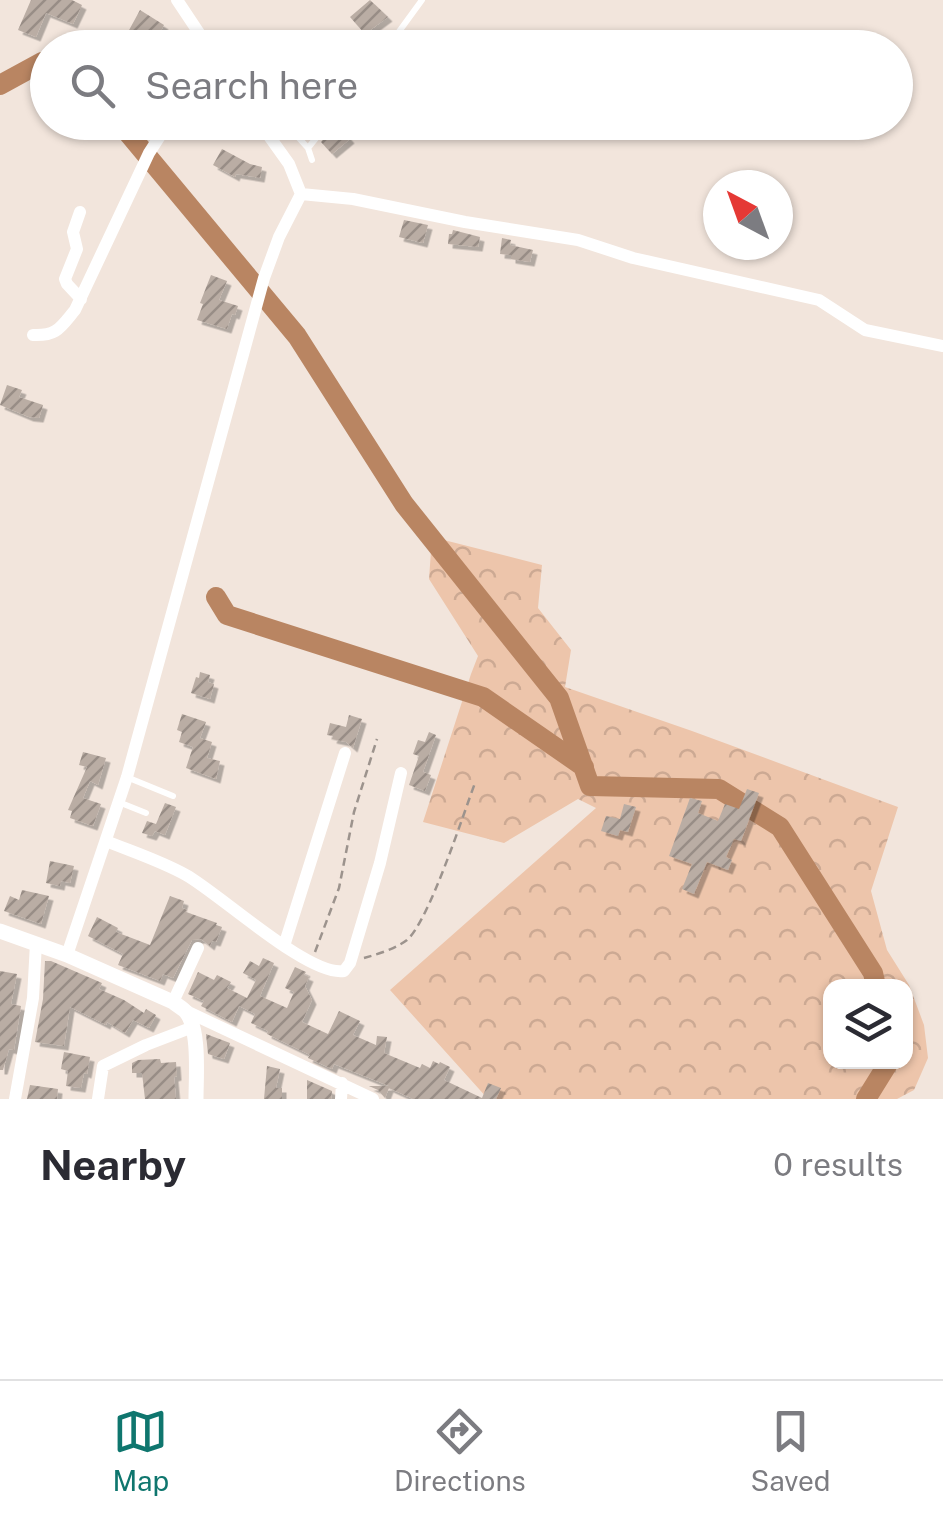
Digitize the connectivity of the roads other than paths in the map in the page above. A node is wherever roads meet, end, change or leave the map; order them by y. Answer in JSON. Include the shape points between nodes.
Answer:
{"nodes":[{"id":1,"x":177,"y":0,"type":"edge"},
{"id":2,"x":422,"y":0,"type":"edge"},
{"id":3,"x":197,"y":30,"type":"edge"},
{"id":4,"x":400,"y":30,"type":"edge"},
{"id":5,"x":157,"y":140,"type":"edge"},
{"id":6,"x":272,"y":140,"type":"edge"},
{"id":7,"x":301,"y":140,"type":"edge"},
{"id":8,"x":314,"y":140,"type":"edge"},
{"id":9,"x":308,"y":148,"type":"junction"},
{"id":10,"x":312,"y":160,"type":"dead end"},
{"id":11,"x":301,"y":194,"type":"junction"},
{"id":12,"x":80,"y":212,"type":"dead end"},
{"id":13,"x":81,"y":298,"type":"junction"},
{"id":14,"x":33,"y":334,"type":"dead end"},
{"id":15,"x":943,"y":346,"type":"edge"},
{"id":16,"x":345,"y":754,"type":"dead end"},
{"id":17,"x":401,"y":774,"type":"dead end"},
{"id":18,"x":128,"y":778,"type":"junction"},
{"id":19,"x":173,"y":796,"type":"dead end"},
{"id":20,"x":120,"y":802,"type":"junction"},
{"id":21,"x":146,"y":813,"type":"dead end"},
{"id":22,"x":106,"y":841,"type":"junction"},
{"id":23,"x":0,"y":931,"type":"edge"},
{"id":24,"x":36,"y":944,"type":"junction"},
{"id":25,"x":284,"y":946,"type":"junction"},
{"id":26,"x":198,"y":948,"type":"dead end"},
{"id":27,"x":67,"y":955,"type":"junction"},
{"id":28,"x":179,"y":1007,"type":"junction"},
{"id":29,"x":193,"y":1027,"type":"junction"},
{"id":30,"x":342,"y":1083,"type":"junction"},
{"id":31,"x":15,"y":1099,"type":"edge"},
{"id":32,"x":98,"y":1099,"type":"edge"},
{"id":33,"x":196,"y":1099,"type":"edge"},
{"id":34,"x":340,"y":1099,"type":"edge"},
{"id":35,"x":374,"y":1099,"type":"edge"}],
"edges":[{"from":1,"to":3,"type":"street"},
{"from":2,"to":4,"type":"lane"},
{"from":5,"to":13,"type":"street"},
{"from":6,"to":11,"type":"street"},
{"from":7,"to":9,"type":"lane"},
{"from":8,"to":9,"type":"lane"},
{"from":9,"to":10,"type":"lane"},
{"from":11,"to":15,"type":"street","via":[[578,240],[819,300],[865,330]]},
{"from":11,"to":18,"type":"street","via":[[264,278]]},
{"from":12,"to":13,"type":"street","via":[[73,232],[77,249],[65,279]]},
{"from":13,"to":14,"type":"street","via":[[58,330]]},
{"from":16,"to":25,"type":"street"},
{"from":17,"to":25,"type":"street","via":[[350,963],[334,972]]},
{"from":18,"to":19,"type":"lane"},
{"from":18,"to":20,"type":"street"},
{"from":20,"to":21,"type":"lane"},
{"from":20,"to":22,"type":"street"},
{"from":22,"to":25,"type":"street","via":[[186,875]]},
{"from":22,"to":27,"type":"street"},
{"from":23,"to":24,"type":"street"},
{"from":24,"to":27,"type":"street"},
{"from":24,"to":31,"type":"street"},
{"from":26,"to":28,"type":"street"},
{"from":27,"to":28,"type":"street"},
{"from":28,"to":29,"type":"street"},
{"from":28,"to":30,"type":"street"},
{"from":29,"to":32,"type":"street","via":[[103,1066]]},
{"from":29,"to":33,"type":"street"},
{"from":30,"to":34,"type":"street"},
{"from":30,"to":35,"type":"street"}]}
